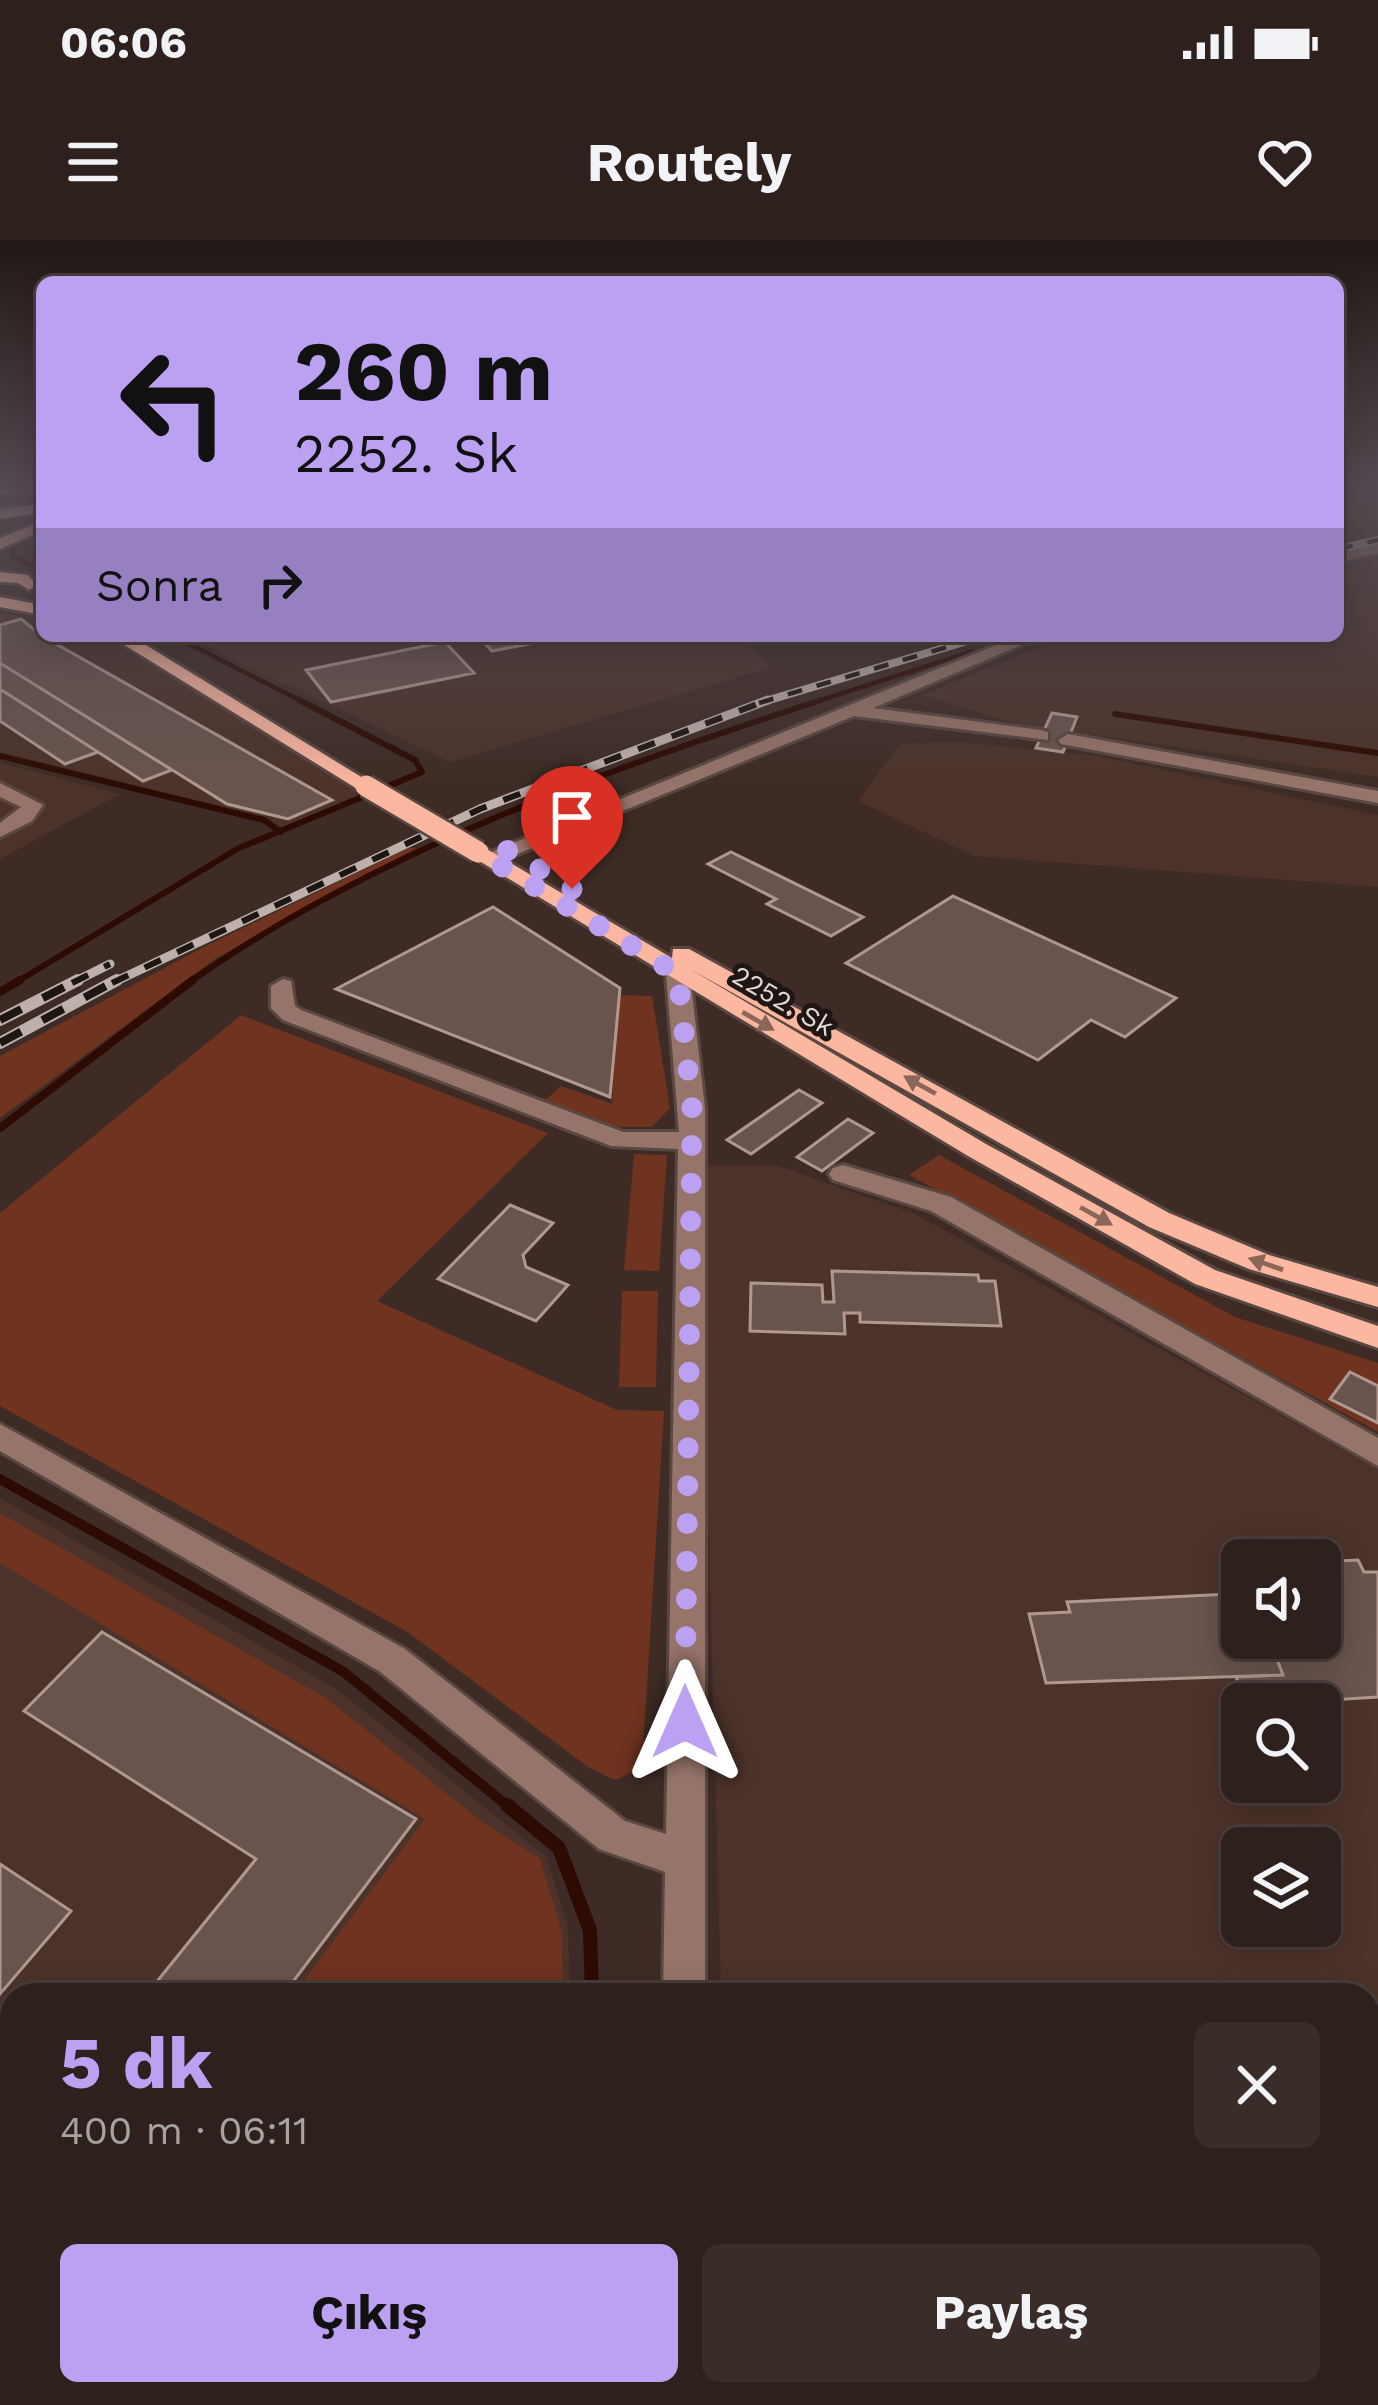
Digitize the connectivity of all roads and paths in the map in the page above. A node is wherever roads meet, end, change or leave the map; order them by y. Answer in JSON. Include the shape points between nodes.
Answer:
{"nodes":[{"id":1,"x":29,"y":586,"type":"edge"},
{"id":2,"x":0,"y":601,"type":"edge"},
{"id":3,"x":36,"y":609,"type":"edge"},
{"id":4,"x":129,"y":642,"type":"edge"},
{"id":5,"x":150,"y":642,"type":"edge"},
{"id":6,"x":1014,"y":642,"type":"edge"},
{"id":7,"x":857,"y":711,"type":"junction"},
{"id":8,"x":1041,"y":736,"type":"dead end"},
{"id":9,"x":1068,"y":740,"type":"dead end"},
{"id":10,"x":0,"y":789,"type":"edge"},
{"id":11,"x":1378,"y":797,"type":"edge"},
{"id":12,"x":0,"y":831,"type":"edge"},
{"id":13,"x":493,"y":851,"type":"junction"},
{"id":14,"x":678,"y":974,"type":"junction"},
{"id":15,"x":283,"y":986,"type":"dead end"},
{"id":16,"x":690,"y":1141,"type":"junction"},
{"id":17,"x":843,"y":1174,"type":"dead end"},
{"id":18,"x":1378,"y":1297,"type":"edge"},
{"id":19,"x":1378,"y":1337,"type":"edge"},
{"id":20,"x":0,"y":1436,"type":"edge"},
{"id":21,"x":1378,"y":1453,"type":"edge"},
{"id":22,"x":684,"y":1859,"type":"junction"},
{"id":23,"x":684,"y":1983,"type":"edge"}],
"edges":[{"from":1,"to":2,"type":"main road"},
{"from":2,"to":3,"type":"main road"},
{"from":4,"to":13,"type":"main road","name":"2252. Sk","bridge":true,"via":[[365,786]]},
{"from":5,"to":13,"type":"main road","name":"2252. Sk","via":[[388,778]]},
{"from":6,"to":7,"type":"street"},
{"from":7,"to":8,"type":"street"},
{"from":7,"to":13,"type":"street"},
{"from":9,"to":11,"type":"street"},
{"from":10,"to":12,"type":"street","via":[[33,805]]},
{"from":13,"to":14,"type":"main road","name":"2252. Sk"},
{"from":18,"to":13,"type":"main road","name":"2252. Sk","one_way":true,"via":[[1259,1262],[1159,1220]]},
{"from":14,"to":16,"type":"street"},
{"from":14,"to":19,"type":"main road","name":"2252. Sk","one_way":true,"via":[[1205,1277]]},
{"from":15,"to":16,"type":"street","via":[[283,1008],[292,1015],[620,1140]]},
{"from":16,"to":22,"type":"street"},
{"from":17,"to":21,"type":"street","via":[[941,1204]]},
{"from":20,"to":22,"type":"street","via":[[392,1660],[614,1836]]},
{"from":22,"to":23,"type":"street"}]}
